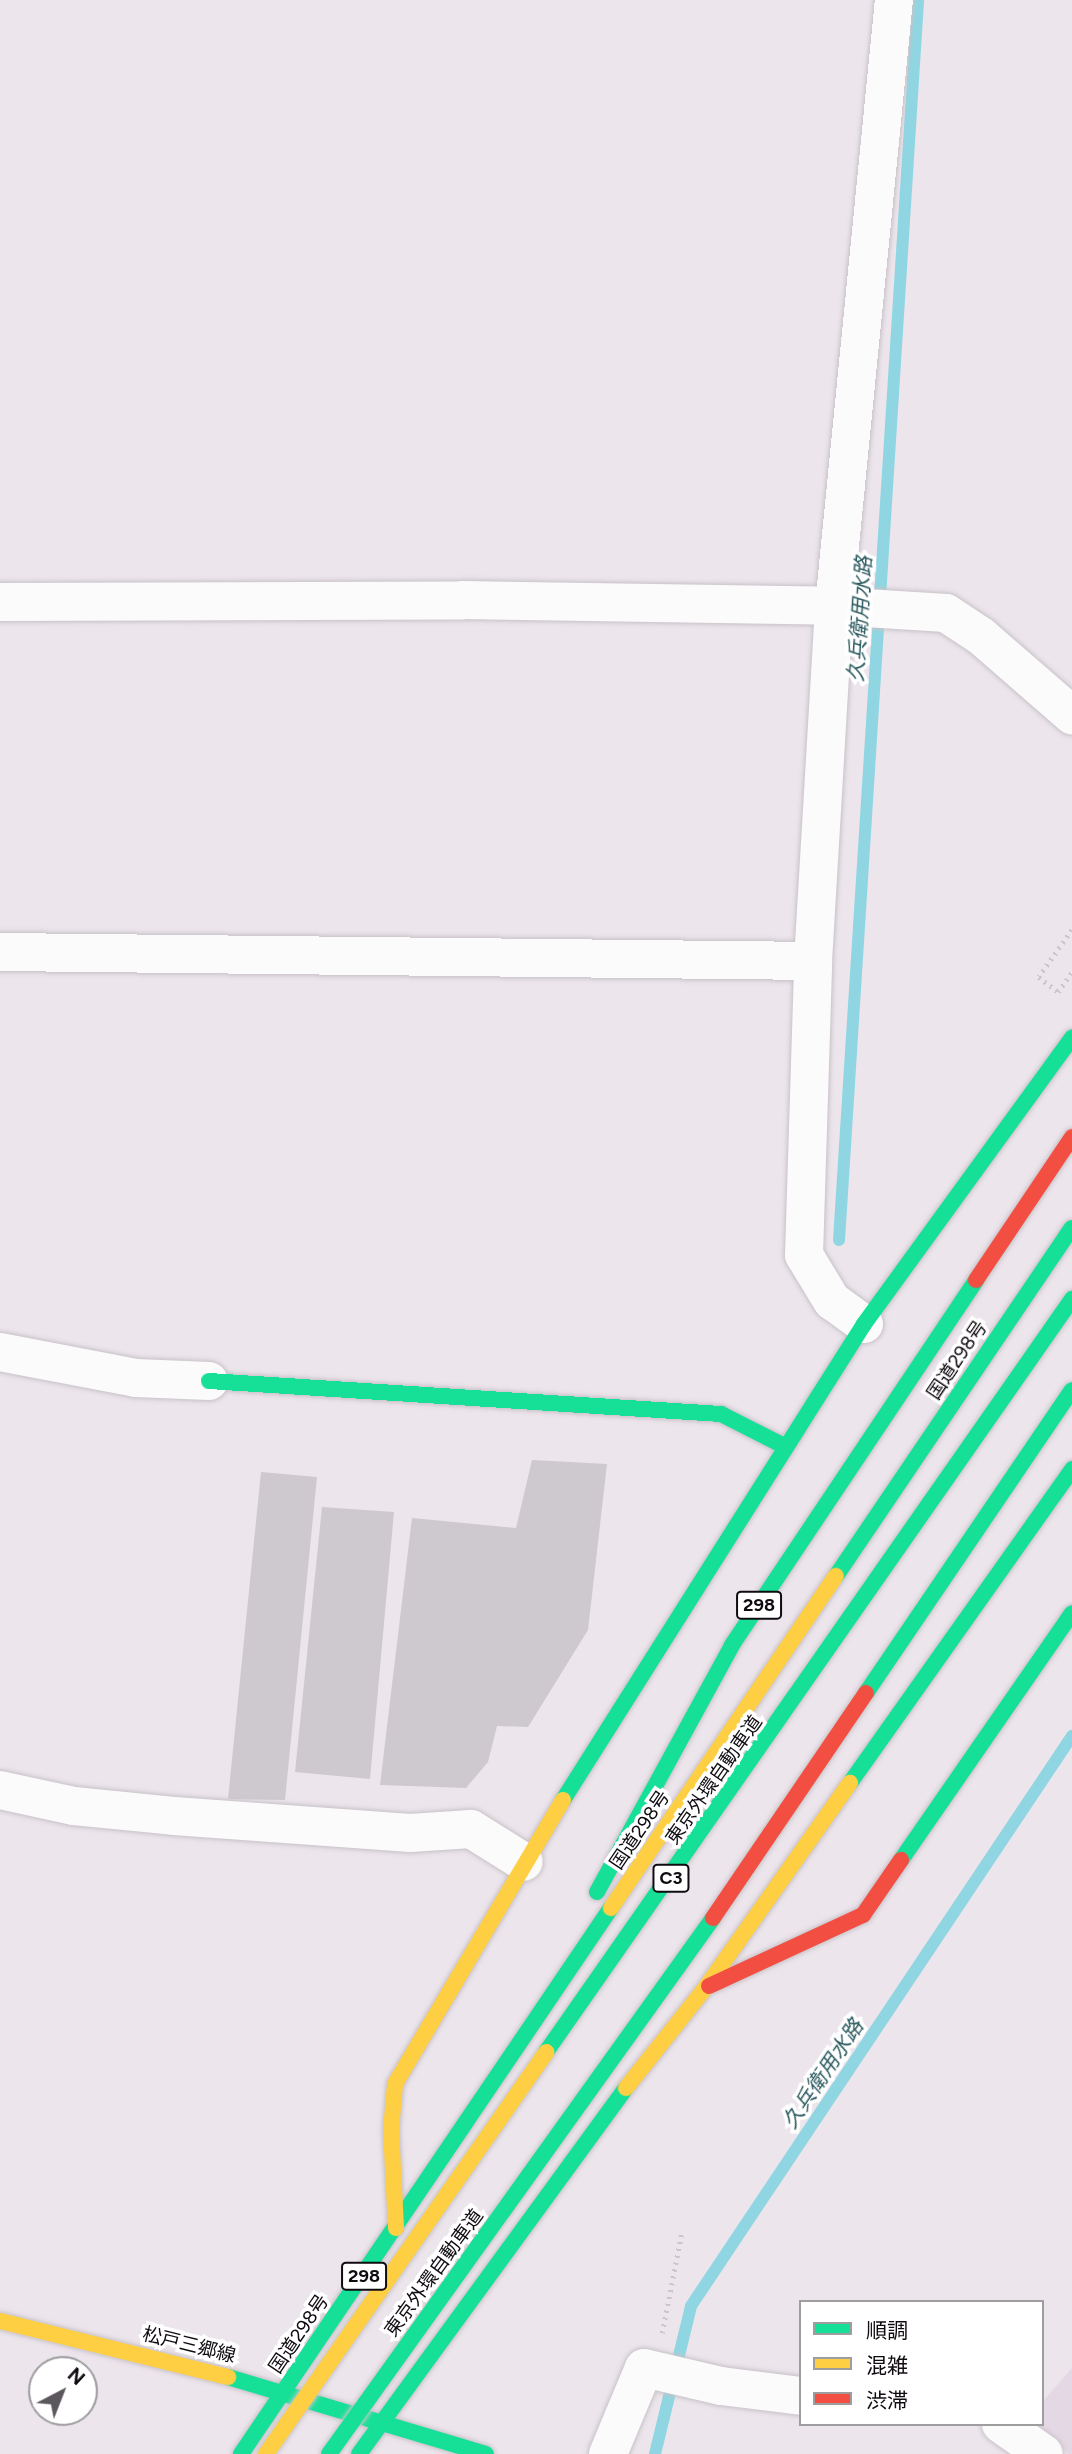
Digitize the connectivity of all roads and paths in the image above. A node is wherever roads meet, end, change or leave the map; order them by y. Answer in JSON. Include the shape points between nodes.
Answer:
{"nodes":[{"id":1,"x":894,"y":0,"type":"edge"},
{"id":2,"x":0,"y":602,"type":"edge"},
{"id":3,"x":834,"y":606,"type":"junction"},
{"id":4,"x":1072,"y":715,"type":"edge"},
{"id":5,"x":1072,"y":930,"type":"edge"},
{"id":6,"x":0,"y":952,"type":"edge"},
{"id":7,"x":813,"y":961,"type":"junction"},
{"id":8,"x":1072,"y":972,"type":"edge"},
{"id":9,"x":1072,"y":1038,"type":"edge"},
{"id":10,"x":1072,"y":1137,"type":"edge"},
{"id":11,"x":1072,"y":1228,"type":"edge"},
{"id":12,"x":1072,"y":1299,"type":"edge"},
{"id":13,"x":864,"y":1324,"type":"junction"},
{"id":14,"x":0,"y":1352,"type":"edge"},
{"id":15,"x":209,"y":1381,"type":"joint"},
{"id":16,"x":1072,"y":1390,"type":"edge"},
{"id":17,"x":784,"y":1446,"type":"junction"},
{"id":18,"x":1072,"y":1469,"type":"edge"},
{"id":19,"x":1030,"y":1559,"type":"dead end"},
{"id":20,"x":1071,"y":1616,"type":"edge"},
{"id":21,"x":925,"y":1677,"type":"junction"},
{"id":22,"x":0,"y":1790,"type":"edge"},
{"id":23,"x":524,"y":1863,"type":"junction"},
{"id":24,"x":706,"y":1987,"type":"junction"},
{"id":25,"x":485,"y":2097,"type":"junction"},
{"id":26,"x":396,"y":2228,"type":"junction"},
{"id":27,"x":682,"y":2231,"type":"dead end"},
{"id":28,"x":0,"y":2322,"type":"edge"},
{"id":29,"x":655,"y":2369,"type":"junction"},
{"id":30,"x":286,"y":2391,"type":"junction"},
{"id":31,"x":799,"y":2396,"type":"edge"},
{"id":32,"x":383,"y":2419,"type":"junction"},
{"id":33,"x":1004,"y":2426,"type":"edge"},
{"id":34,"x":242,"y":2454,"type":"edge"},
{"id":35,"x":266,"y":2454,"type":"edge"},
{"id":36,"x":329,"y":2454,"type":"edge"},
{"id":37,"x":359,"y":2454,"type":"edge"},
{"id":38,"x":486,"y":2454,"type":"edge"},
{"id":39,"x":608,"y":2454,"type":"edge"},
{"id":40,"x":1044,"y":2454,"type":"edge"}],
"edges":[{"from":1,"to":3,"type":"street"},
{"from":2,"to":3,"type":"street","via":[[463,600]]},
{"from":3,"to":4,"type":"street","via":[[946,613],[981,636]]},
{"from":3,"to":7,"type":"street"},
{"from":5,"to":8,"type":"path","via":[[1039,977],[1058,992]]},
{"from":6,"to":7,"type":"street"},
{"from":7,"to":13,"type":"street","via":[[804,1255],[832,1301]]},
{"from":9,"to":13,"type":"main road"},
{"from":10,"to":25,"type":"main road","number":"298","via":[[732,1645]]},
{"from":11,"to":25,"type":"main road","name":"国道298号","number":"298"},
{"from":12,"to":35,"type":"main road","name":"東京外環自動車道","number":"C3","bridge":true},
{"from":13,"to":17,"type":"main road"},
{"from":14,"to":15,"type":"street","via":[[136,1378]]},
{"from":15,"to":17,"type":"main road","via":[[721,1414]]},
{"from":16,"to":36,"type":"main road","name":"東京外環自動車道","bridge":true,"via":[[662,1993]]},
{"from":17,"to":23,"type":"main road"},
{"from":18,"to":21,"type":"main road"},
{"from":19,"to":21,"type":"main road"},
{"from":20,"to":24,"type":"main road","via":[[863,1915]]},
{"from":21,"to":24,"type":"main road"},
{"from":22,"to":23,"type":"street","via":[[74,1806],[174,1816],[410,1833],[471,1829]]},
{"from":23,"to":26,"type":"main road","via":[[395,2084],[391,2130]]},
{"from":24,"to":32,"type":"main road","via":[[574,2153]]},
{"from":25,"to":26,"type":"main road","name":"国道298号","number":"298"},
{"from":26,"to":30,"type":"main road","name":"国道298号","number":"298"},
{"from":27,"to":29,"type":"path"},
{"from":28,"to":30,"type":"main road","name":"松戸三郷線"},
{"from":29,"to":31,"type":"street","via":[[704,2382]]},
{"from":29,"to":39,"type":"street","via":[[644,2368]]},
{"from":30,"to":32,"type":"main road","name":"松戸三郷線"},
{"from":30,"to":34,"type":"main road","name":"国道298号","number":"298"},
{"from":32,"to":37,"type":"main road"},
{"from":32,"to":38,"type":"main road","name":"松戸三郷線"},
{"from":33,"to":40,"type":"street"}]}
